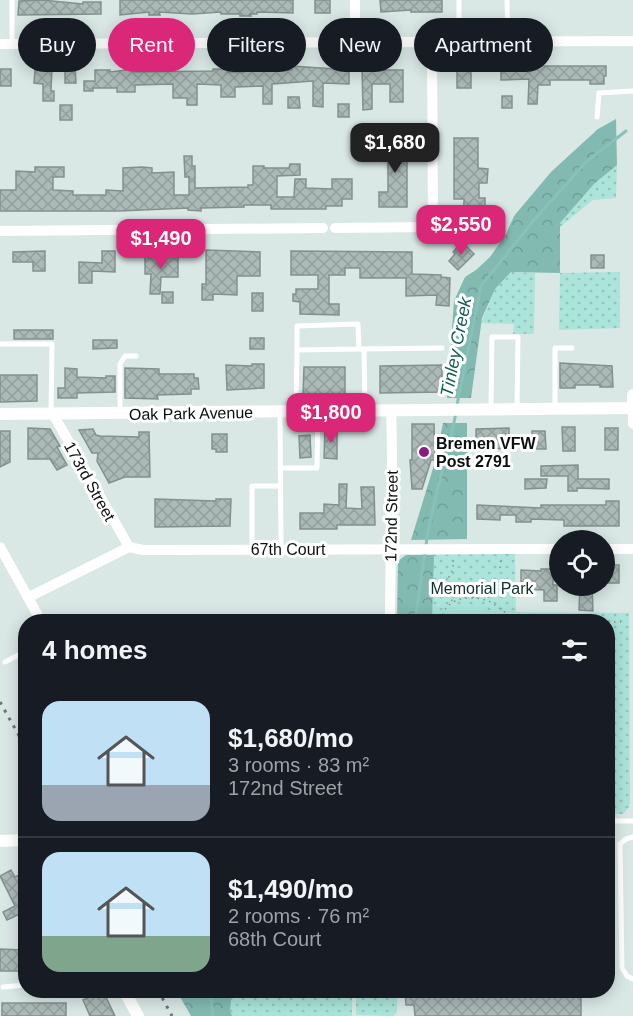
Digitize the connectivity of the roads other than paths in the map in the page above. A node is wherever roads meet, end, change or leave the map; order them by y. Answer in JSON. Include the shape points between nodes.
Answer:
{"nodes":[{"id":1,"x":12,"y":0,"type":"edge"},
{"id":2,"x":355,"y":0,"type":"edge"},
{"id":3,"x":459,"y":0,"type":"edge"},
{"id":4,"x":507,"y":0,"type":"edge"},
{"id":5,"x":355,"y":18,"type":"edge"},
{"id":6,"x":459,"y":18,"type":"edge"},
{"id":7,"x":507,"y":18,"type":"edge"},
{"id":8,"x":553,"y":41,"type":"edge"},
{"id":9,"x":633,"y":41,"type":"edge"},
{"id":10,"x":318,"y":42,"type":"edge"},
{"id":11,"x":0,"y":44,"type":"edge"},
{"id":12,"x":12,"y":44,"type":"junction"},
{"id":13,"x":432,"y":72,"type":"edge"},
{"id":14,"x":633,"y":91,"type":"edge"},
{"id":15,"x":597,"y":117,"type":"dead end"},
{"id":16,"x":323,"y":228,"type":"dead end"},
{"id":17,"x":335,"y":228,"type":"dead end"},
{"id":18,"x":0,"y":231,"type":"edge"},
{"id":19,"x":0,"y":344,"type":"edge"},
{"id":20,"x":442,"y":348,"type":"dead end"},
{"id":21,"x":572,"y":348,"type":"dead end"},
{"id":22,"x":361,"y":349,"type":"junction"},
{"id":23,"x":297,"y":350,"type":"junction"},
{"id":24,"x":136,"y":356,"type":"dead end"},
{"id":25,"x":633,"y":395,"type":"edge"},
{"id":26,"x":633,"y":408,"type":"edge"},
{"id":27,"x":517,"y":409,"type":"junction"},
{"id":28,"x":555,"y":409,"type":"junction"},
{"id":29,"x":491,"y":410,"type":"junction"},
{"id":30,"x":296,"y":411,"type":"junction"},
{"id":31,"x":318,"y":411,"type":"junction"},
{"id":32,"x":365,"y":411,"type":"junction"},
{"id":33,"x":391,"y":411,"type":"junction"},
{"id":34,"x":280,"y":412,"type":"junction"},
{"id":35,"x":120,"y":413,"type":"junction"},
{"id":36,"x":0,"y":414,"type":"edge"},
{"id":37,"x":52,"y":414,"type":"junction"},
{"id":38,"x":633,"y":424,"type":"edge"},
{"id":39,"x":280,"y":468,"type":"junction"},
{"id":40,"x":280,"y":486,"type":"junction"},
{"id":41,"x":0,"y":547,"type":"edge"},
{"id":42,"x":129,"y":547,"type":"junction"},
{"id":43,"x":390,"y":548,"type":"junction"},
{"id":44,"x":252,"y":549,"type":"junction"},
{"id":45,"x":281,"y":549,"type":"junction"},
{"id":46,"x":549,"y":549,"type":"edge"},
{"id":47,"x":615,"y":549,"type":"edge"},
{"id":48,"x":633,"y":549,"type":"edge"},
{"id":49,"x":28,"y":597,"type":"junction"},
{"id":50,"x":37,"y":614,"type":"edge"},
{"id":51,"x":390,"y":614,"type":"edge"},
{"id":52,"x":18,"y":655,"type":"edge"},
{"id":53,"x":6,"y":662,"type":"dead end"},
{"id":54,"x":615,"y":821,"type":"edge"},
{"id":55,"x":633,"y":821,"type":"edge"},
{"id":56,"x":633,"y":837,"type":"edge"},
{"id":57,"x":18,"y":840,"type":"edge"},
{"id":58,"x":0,"y":841,"type":"edge"},
{"id":59,"x":633,"y":979,"type":"edge"},
{"id":60,"x":18,"y":986,"type":"edge"},
{"id":61,"x":3,"y":987,"type":"dead end"},
{"id":62,"x":128,"y":998,"type":"edge"},
{"id":63,"x":138,"y":1016,"type":"edge"}],
"edges":[{"from":1,"to":12,"type":"lane"},
{"from":2,"to":5,"type":"street"},
{"from":3,"to":6,"type":"lane"},
{"from":4,"to":7,"type":"lane"},
{"from":8,"to":9,"type":"street"},
{"from":10,"to":12,"type":"street"},
{"from":11,"to":12,"type":"street"},
{"from":13,"to":17,"type":"street","via":[[433,227]]},
{"from":14,"to":15,"type":"lane","via":[[599,93]]},
{"from":16,"to":18,"type":"street"},
{"from":19,"to":37,"type":"lane","via":[[52,344]]},
{"from":20,"to":22,"type":"lane"},
{"from":21,"to":28,"type":"lane","via":[[555,348]]},
{"from":22,"to":23,"type":"lane"},
{"from":22,"to":23,"type":"lane","via":[[358,324],[297,326]]},
{"from":22,"to":32,"type":"lane"},
{"from":23,"to":30,"type":"lane"},
{"from":24,"to":35,"type":"lane","via":[[125,356],[120,364]]},
{"from":25,"to":26,"type":"street"},
{"from":26,"to":28,"type":"street","name":"Oak Park Avenue"},
{"from":26,"to":38,"type":"street"},
{"from":27,"to":28,"type":"street","name":"Oak Park Avenue"},
{"from":27,"to":29,"type":"street","name":"Oak Park Avenue"},
{"from":27,"to":29,"type":"lane","via":[[518,338],[492,337]]},
{"from":29,"to":33,"type":"street","name":"Oak Park Avenue"},
{"from":30,"to":31,"type":"street","name":"Oak Park Avenue"},
{"from":30,"to":34,"type":"street","name":"Oak Park Avenue"},
{"from":31,"to":32,"type":"street","name":"Oak Park Avenue"},
{"from":31,"to":39,"type":"lane","via":[[317,468]]},
{"from":32,"to":33,"type":"street","name":"Oak Park Avenue"},
{"from":33,"to":43,"type":"street","name":"172nd Street"},
{"from":34,"to":35,"type":"street","name":"Oak Park Avenue"},
{"from":34,"to":39,"type":"lane"},
{"from":35,"to":37,"type":"street","name":"Oak Park Avenue"},
{"from":36,"to":37,"type":"street","name":"Oak Park Avenue"},
{"from":37,"to":42,"type":"street","name":"173rd Street"},
{"from":39,"to":40,"type":"lane"},
{"from":40,"to":44,"type":"lane","via":[[252,486]]},
{"from":40,"to":45,"type":"lane"},
{"from":41,"to":49,"type":"street"},
{"from":42,"to":44,"type":"street","name":"67th Court"},
{"from":42,"to":49,"type":"street"},
{"from":43,"to":45,"type":"street","name":"67th Court"},
{"from":43,"to":46,"type":"street","name":"67th Court"},
{"from":43,"to":51,"type":"street","name":"172nd Street"},
{"from":44,"to":45,"type":"street","name":"67th Court"},
{"from":47,"to":48,"type":"street"},
{"from":49,"to":50,"type":"street"},
{"from":52,"to":53,"type":"lane"},
{"from":54,"to":55,"type":"lane"},
{"from":56,"to":59,"type":"lane","via":[[620,844],[622,968]]},
{"from":57,"to":58,"type":"street"},
{"from":60,"to":61,"type":"lane"},
{"from":62,"to":63,"type":"street"}]}
